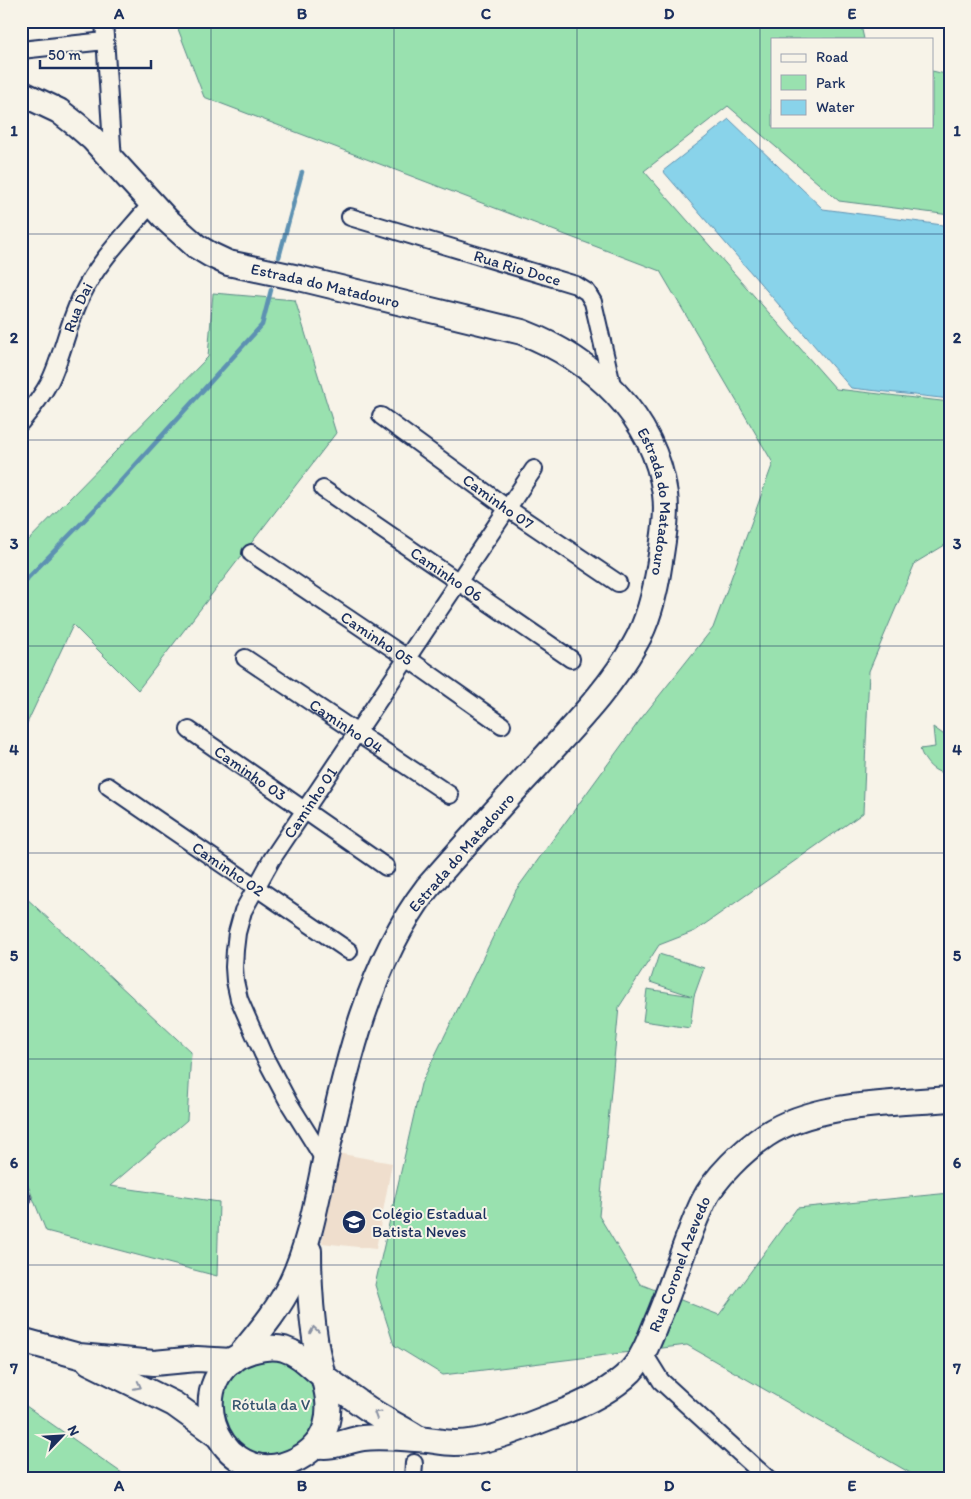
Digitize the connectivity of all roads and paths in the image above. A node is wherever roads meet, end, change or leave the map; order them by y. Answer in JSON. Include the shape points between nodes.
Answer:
{"nodes":[{"id":1,"x":104,"y":21,"type":"edge"},
{"id":2,"x":105,"y":41,"type":"junction"},
{"id":3,"x":21,"y":50,"type":"edge"},
{"id":4,"x":21,"y":93,"type":"edge"},
{"id":5,"x":113,"y":162,"type":"junction"},
{"id":6,"x":151,"y":204,"type":"junction"},
{"id":7,"x":350,"y":217,"type":"dead end"},
{"id":8,"x":614,"y":389,"type":"junction"},
{"id":9,"x":381,"y":416,"type":"dead end"},
{"id":10,"x":21,"y":422,"type":"edge"},
{"id":11,"x":534,"y":469,"type":"dead end"},
{"id":12,"x":323,"y":489,"type":"dead end"},
{"id":13,"x":507,"y":508,"type":"junction"},
{"id":14,"x":251,"y":553,"type":"dead end"},
{"id":15,"x":459,"y":580,"type":"junction"},
{"id":16,"x":618,"y":583,"type":"dead end"},
{"id":17,"x":245,"y":658,"type":"dead end"},
{"id":18,"x":407,"y":658,"type":"junction"},
{"id":19,"x":570,"y":658,"type":"dead end"},
{"id":20,"x":502,"y":725,"type":"dead end"},
{"id":21,"x":189,"y":730,"type":"dead end"},
{"id":22,"x":358,"y":734,"type":"junction"},
{"id":23,"x":108,"y":786,"type":"dead end"},
{"id":24,"x":450,"y":794,"type":"dead end"},
{"id":25,"x":306,"y":810,"type":"junction"},
{"id":26,"x":386,"y":867,"type":"dead end"},
{"id":27,"x":256,"y":887,"type":"junction"},
{"id":28,"x":350,"y":950,"type":"dead end"},
{"id":29,"x":950,"y":1099,"type":"edge"},
{"id":30,"x":325,"y":1161,"type":"junction"},
{"id":31,"x":310,"y":1232,"type":"junction"},
{"id":32,"x":21,"y":1340,"type":"edge"},
{"id":33,"x":79,"y":1356,"type":"junction"},
{"id":34,"x":236,"y":1357,"type":"junction"},
{"id":35,"x":638,"y":1361,"type":"junction"},
{"id":36,"x":324,"y":1377,"type":"junction"},
{"id":37,"x":217,"y":1435,"type":"junction"},
{"id":38,"x":419,"y":1439,"type":"junction"},
{"id":39,"x":312,"y":1449,"type":"junction"},
{"id":40,"x":232,"y":1453,"type":"junction"},
{"id":41,"x":246,"y":1478,"type":"edge"},
{"id":42,"x":300,"y":1478,"type":"edge"},
{"id":43,"x":767,"y":1478,"type":"edge"}],
"edges":[{"from":1,"to":2,"type":"street"},
{"from":2,"to":3,"type":"street"},
{"from":2,"to":5,"type":"street"},
{"from":4,"to":5,"type":"main road","name":"Estrada do Matadouro","via":[[77,125]]},
{"from":5,"to":6,"type":"main road","name":"Estrada do Matadouro"},
{"from":6,"to":8,"type":"main road","name":"Estrada do Matadouro","via":[[196,246],[228,263],[522,332],[544,340],[584,364]]},
{"from":6,"to":10,"type":"street","name":"Rua Dai","via":[[88,284],[50,380]]},
{"from":7,"to":8,"type":"street","name":"Rua Rio Doce","via":[[576,285],[587,292],[593,302]]},
{"from":8,"to":30,"type":"main road","name":"Estrada do Matadouro","via":[[650,445],[665,494],[658,577],[643,628],[622,666],[572,727],[409,911],[380,970],[363,1018],[341,1088]]},
{"from":9,"to":13,"type":"street","name":"Caminho 07"},
{"from":11,"to":13,"type":"street","name":"Caminho 01"},
{"from":12,"to":15,"type":"street","name":"Caminho 06"},
{"from":13,"to":15,"type":"street","name":"Caminho 01"},
{"from":13,"to":16,"type":"street","name":"Caminho 07"},
{"from":14,"to":18,"type":"street","name":"Caminho 05"},
{"from":15,"to":18,"type":"street","name":"Caminho 01"},
{"from":15,"to":19,"type":"street","name":"Caminho 06"},
{"from":17,"to":22,"type":"street","name":"Caminho 04"},
{"from":18,"to":20,"type":"street","name":"Caminho 05"},
{"from":18,"to":22,"type":"street","name":"Caminho 01"},
{"from":21,"to":25,"type":"street","name":"Caminho 03"},
{"from":22,"to":24,"type":"street","name":"Caminho 04"},
{"from":22,"to":25,"type":"street","name":"Caminho 01"},
{"from":23,"to":27,"type":"street","name":"Caminho 02"},
{"from":25,"to":26,"type":"street","name":"Caminho 03"},
{"from":25,"to":27,"type":"street","name":"Caminho 01"},
{"from":27,"to":28,"type":"street","name":"Caminho 02"},
{"from":27,"to":30,"type":"street","name":"Caminho 01","via":[[243,911],[237,933],[234,967],[239,999],[289,1104]]},
{"from":29,"to":35,"type":"main road","name":"Rua Coronel Azevedo","via":[[815,1113],[768,1134],[749,1148],[704,1200],[665,1303]]},
{"from":30,"to":31,"type":"main road","name":"Estrada do Matadouro"},
{"from":31,"to":34,"type":"main road","name":"Estrada do Matadouro","via":[[284,1296]]},
{"from":36,"to":31,"type":"main road","name":"Estrada do Matadouro","one_way":true,"via":[[311,1316]]},
{"from":32,"to":33,"type":"main road"},
{"from":33,"to":34,"type":"main road","via":[[154,1363]]},
{"from":33,"to":37,"type":"main road","one_way":true,"via":[[174,1404]]},
{"from":34,"to":36,"type":"main road","via":[[264,1348],[286,1350],[307,1360]]},
{"from":34,"to":37,"type":"main road","via":[[218,1376],[211,1395],[211,1416]]},
{"from":35,"to":38,"type":"main road","name":"Rua Coronel Azevedo","via":[[616,1383],[571,1409],[505,1433],[457,1443]]},
{"from":35,"to":43,"type":"street"},
{"from":38,"to":36,"type":"main road","name":"Rua Coronel Azevedo","one_way":true,"via":[[373,1412]]},
{"from":36,"to":39,"type":"main road","via":[[329,1408],[326,1427]]},
{"from":37,"to":40,"type":"main road"},
{"from":38,"to":39,"type":"main road","name":"Rua Coronel Azevedo","via":[[362,1438]]},
{"from":39,"to":40,"type":"main road","via":[[294,1462],[278,1466],[246,1462]]},
{"from":39,"to":42,"type":"main road"},
{"from":40,"to":41,"type":"main road"}]}
